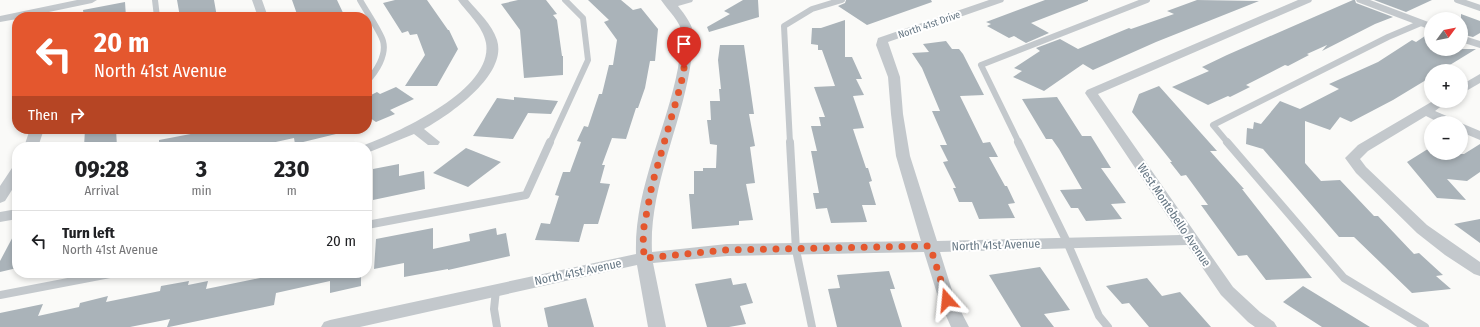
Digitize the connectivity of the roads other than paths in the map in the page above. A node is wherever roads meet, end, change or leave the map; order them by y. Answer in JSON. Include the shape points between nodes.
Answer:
{"nodes":[{"id":1,"x":92,"y":0,"type":"edge"},
{"id":2,"x":155,"y":0,"type":"edge"},
{"id":3,"x":257,"y":0,"type":"edge"},
{"id":4,"x":360,"y":0,"type":"edge"},
{"id":5,"x":463,"y":0,"type":"edge"},
{"id":6,"x":565,"y":0,"type":"edge"},
{"id":7,"x":688,"y":0,"type":"edge"},
{"id":8,"x":842,"y":0,"type":"edge"},
{"id":9,"x":999,"y":0,"type":"edge"},
{"id":10,"x":1147,"y":0,"type":"edge"},
{"id":11,"x":1307,"y":0,"type":"edge"},
{"id":12,"x":1361,"y":0,"type":"edge"},
{"id":13,"x":1457,"y":0,"type":"edge"},
{"id":14,"x":668,"y":2,"type":"edge"},
{"id":15,"x":1480,"y":8,"type":"edge"},
{"id":16,"x":50,"y":9,"type":"edge"},
{"id":17,"x":35,"y":12,"type":"edge"},
{"id":18,"x":156,"y":12,"type":"edge"},
{"id":19,"x":261,"y":12,"type":"edge"},
{"id":20,"x":367,"y":12,"type":"edge"},
{"id":21,"x":12,"y":17,"type":"edge"},
{"id":22,"x":0,"y":19,"type":"edge"},
{"id":23,"x":372,"y":21,"type":"edge"},
{"id":24,"x":1424,"y":24,"type":"edge"},
{"id":25,"x":1424,"y":26,"type":"edge"},
{"id":26,"x":1468,"y":41,"type":"edge"},
{"id":27,"x":1480,"y":45,"type":"edge"},
{"id":28,"x":372,"y":77,"type":"edge"},
{"id":29,"x":1480,"y":78,"type":"edge"},
{"id":30,"x":1468,"y":86,"type":"edge"},
{"id":31,"x":1430,"y":108,"type":"edge"},
{"id":32,"x":1425,"y":111,"type":"junction"},
{"id":33,"x":1436,"y":116,"type":"edge"},
{"id":34,"x":414,"y":128,"type":"junction"},
{"id":35,"x":1468,"y":130,"type":"edge"},
{"id":36,"x":1480,"y":136,"type":"edge"},
{"id":37,"x":434,"y":142,"type":"dead end"},
{"id":38,"x":372,"y":147,"type":"edge"},
{"id":39,"x":12,"y":179,"type":"edge"},
{"id":40,"x":0,"y":198,"type":"edge"},
{"id":41,"x":12,"y":215,"type":"edge"},
{"id":42,"x":0,"y":217,"type":"edge"},
{"id":43,"x":372,"y":224,"type":"edge"},
{"id":44,"x":1190,"y":240,"type":"junction"},
{"id":45,"x":1066,"y":242,"type":"junction"},
{"id":46,"x":930,"y":246,"type":"junction"},
{"id":47,"x":796,"y":250,"type":"junction"},
{"id":48,"x":644,"y":258,"type":"junction"},
{"id":49,"x":1480,"y":270,"type":"edge"},
{"id":50,"x":89,"y":278,"type":"edge"},
{"id":51,"x":496,"y":290,"type":"junction"},
{"id":52,"x":0,"y":295,"type":"edge"},
{"id":53,"x":330,"y":327,"type":"edge"},
{"id":54,"x":497,"y":327,"type":"edge"},
{"id":55,"x":656,"y":327,"type":"edge"},
{"id":56,"x":812,"y":327,"type":"edge"},
{"id":57,"x":960,"y":327,"type":"edge"},
{"id":58,"x":1108,"y":327,"type":"edge"},
{"id":59,"x":1268,"y":327,"type":"edge"},
{"id":60,"x":1425,"y":327,"type":"edge"}],
"edges":[{"from":1,"to":16,"type":"street"},
{"from":2,"to":18,"type":"lane"},
{"from":3,"to":19,"type":"street"},
{"from":4,"to":20,"type":"lane"},
{"from":5,"to":34,"type":"street","via":[[491,40],[492,57],[478,80],[458,102]]},
{"from":6,"to":43,"type":"lane","via":[[583,18],[588,60],[526,194]]},
{"from":7,"to":14,"type":"street"},
{"from":8,"to":47,"type":"lane","via":[[812,9],[784,26]]},
{"from":9,"to":46,"type":"street","name":"North 41st Drive","via":[[882,40],[894,77],[903,156]]},
{"from":10,"to":45,"type":"lane","via":[[981,65]]},
{"from":11,"to":44,"type":"street","name":"West Montebello Avenue","via":[[1091,93]]},
{"from":12,"to":24,"type":"street"},
{"from":13,"to":15,"type":"lane"},
{"from":14,"to":48,"type":"street","via":[[683,20],[690,37],[681,84],[652,185],[643,232]]},
{"from":16,"to":17,"type":"street"},
{"from":21,"to":22,"type":"street"},
{"from":23,"to":28,"type":"lane","via":[[384,46],[376,73]]},
{"from":25,"to":60,"type":"lane","via":[[1388,37],[1213,125],[1344,278]]},
{"from":26,"to":27,"type":"street"},
{"from":29,"to":30,"type":"street"},
{"from":31,"to":32,"type":"street"},
{"from":32,"to":33,"type":"street"},
{"from":32,"to":49,"type":"street","via":[[1363,148],[1352,158],[1361,170],[1422,229]]},
{"from":34,"to":37,"type":"street"},
{"from":34,"to":38,"type":"street"},
{"from":35,"to":36,"type":"street"},
{"from":39,"to":40,"type":"street"},
{"from":41,"to":42,"type":"street"},
{"from":44,"to":45,"type":"street","name":"North 41st Avenue"},
{"from":44,"to":59,"type":"street","name":"West Montebello Avenue","via":[[1227,291]]},
{"from":45,"to":46,"type":"street","name":"North 41st Avenue"},
{"from":45,"to":58,"type":"lane","via":[[1099,316]]},
{"from":46,"to":47,"type":"street","name":"North 41st Avenue"},
{"from":46,"to":57,"type":"street","via":[[947,300]]},
{"from":47,"to":48,"type":"street","name":"North 41st Avenue","via":[[726,250]]},
{"from":47,"to":56,"type":"lane"},
{"from":48,"to":51,"type":"street","name":"North 41st Avenue"},
{"from":48,"to":55,"type":"street"},
{"from":50,"to":52,"type":"lane"},
{"from":51,"to":53,"type":"street","name":"North 41st Avenue"},
{"from":51,"to":54,"type":"lane","via":[[494,309]]}]}
